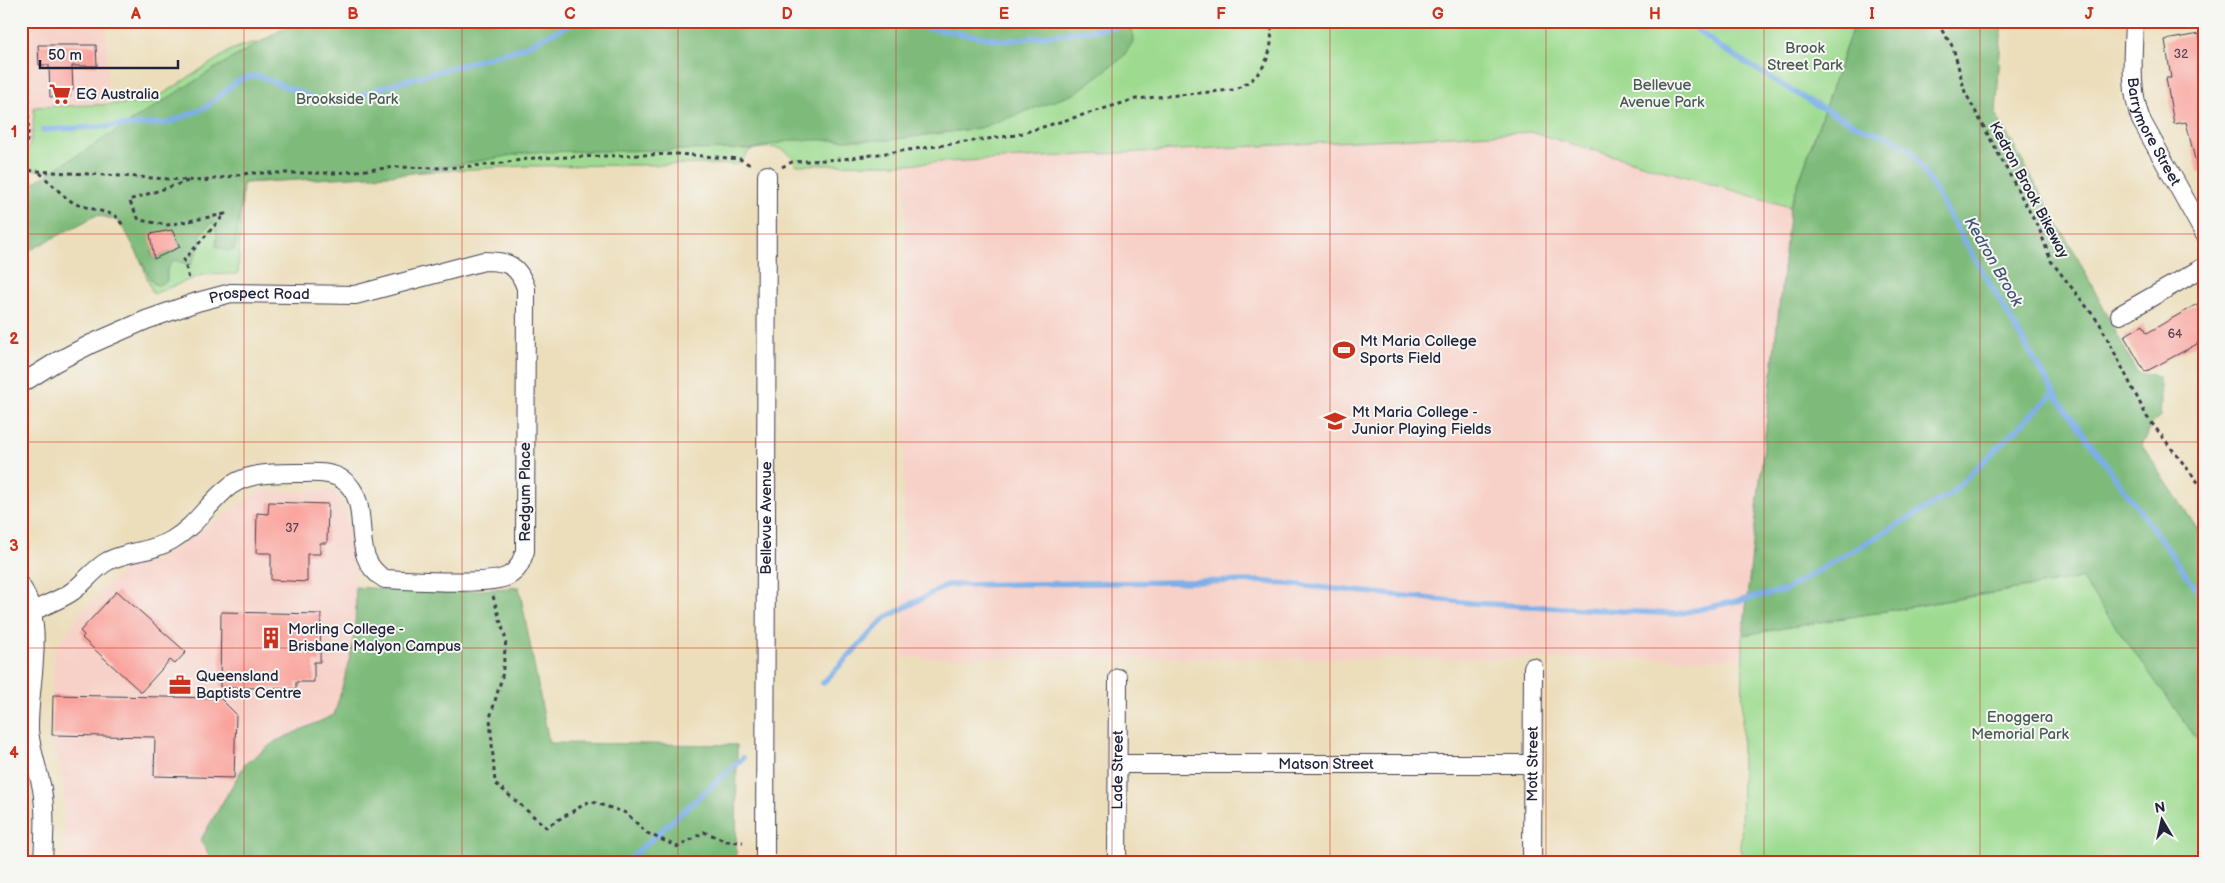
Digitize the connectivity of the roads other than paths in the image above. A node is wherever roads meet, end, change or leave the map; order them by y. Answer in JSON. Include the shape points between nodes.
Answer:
{"nodes":[{"id":1,"x":2134,"y":21,"type":"edge"},
{"id":2,"x":768,"y":175,"type":"road end"},
{"id":3,"x":2204,"y":233,"type":"edge"},
{"id":4,"x":510,"y":264,"type":"joint"},
{"id":5,"x":2204,"y":267,"type":"edge"},
{"id":6,"x":2120,"y":315,"type":"dead end"},
{"id":7,"x":21,"y":384,"type":"edge"},
{"id":8,"x":21,"y":586,"type":"edge"},
{"id":9,"x":33,"y":611,"type":"junction"},
{"id":10,"x":1533,"y":667,"type":"dead end"},
{"id":11,"x":1118,"y":678,"type":"dead end"},
{"id":12,"x":1118,"y":764,"type":"junction"},
{"id":13,"x":1532,"y":764,"type":"junction"},
{"id":14,"x":43,"y":862,"type":"edge"},
{"id":15,"x":764,"y":862,"type":"edge"},
{"id":16,"x":1118,"y":862,"type":"edge"},
{"id":17,"x":1532,"y":862,"type":"edge"}],
"edges":[{"from":1,"to":3,"type":"street","name":"Barrymore Street","via":[[2132,83],[2140,120]]},
{"from":2,"to":15,"type":"street","name":"Bellevue Avenue"},
{"from":4,"to":7,"type":"street","name":"Prospect Road","via":[[484,261],[355,295],[231,293],[146,320],[91,344]]},
{"from":4,"to":9,"type":"street","name":"Redgum Place","via":[[521,275],[526,288],[525,551],[520,564],[507,577],[484,581],[385,579],[368,564],[357,499],[343,479],[326,473],[270,473],[239,480],[224,490],[184,532],[153,548],[106,562],[71,592]]},
{"from":5,"to":6,"type":"street"},
{"from":8,"to":9,"type":"street"},
{"from":9,"to":14,"type":"street","via":[[29,730],[42,791]]},
{"from":10,"to":13,"type":"street","name":"Mott Street"},
{"from":11,"to":12,"type":"street","name":"Lade Street"},
{"from":12,"to":13,"type":"street","name":"Matson Street"},
{"from":12,"to":16,"type":"street","name":"Lade Street"},
{"from":13,"to":17,"type":"street","name":"Mott Street"}]}
